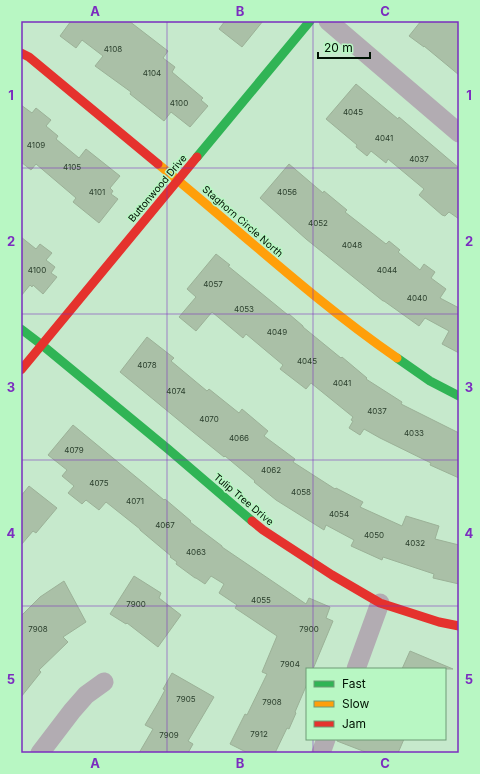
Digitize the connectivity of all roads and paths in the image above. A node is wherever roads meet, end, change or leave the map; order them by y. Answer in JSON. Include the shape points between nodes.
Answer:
{"nodes":[{"id":1,"x":310,"y":21,"type":"edge"},
{"id":2,"x":328,"y":21,"type":"edge"},
{"id":3,"x":21,"y":53,"type":"edge"},
{"id":4,"x":459,"y":133,"type":"edge"},
{"id":5,"x":178,"y":180,"type":"junction"},
{"id":6,"x":21,"y":328,"type":"edge"},
{"id":7,"x":42,"y":345,"type":"junction"},
{"id":8,"x":21,"y":370,"type":"edge"},
{"id":9,"x":459,"y":396,"type":"edge"},
{"id":10,"x":380,"y":603,"type":"junction"},
{"id":11,"x":459,"y":626,"type":"edge"},
{"id":12,"x":356,"y":668,"type":"edge"},
{"id":13,"x":104,"y":682,"type":"dead end"},
{"id":14,"x":326,"y":740,"type":"edge"},
{"id":15,"x":40,"y":753,"type":"edge"},
{"id":16,"x":321,"y":753,"type":"edge"}],
"edges":[{"from":1,"to":5,"type":"street","name":"Buttonwood Drive"},
{"from":2,"to":4,"type":"street"},
{"from":3,"to":5,"type":"street","name":"Staghorn Circle North"},
{"from":5,"to":7,"type":"street","name":"Buttonwood Drive"},
{"from":5,"to":9,"type":"street","name":"Staghorn Circle North","via":[[292,278],[365,336],[430,381]]},
{"from":6,"to":7,"type":"street","name":"Tulip Tree Drive"},
{"from":7,"to":8,"type":"street","name":"Buttonwood Drive"},
{"from":7,"to":10,"type":"street","name":"Tulip Tree Drive","via":[[262,530]]},
{"from":10,"to":11,"type":"street","name":"Tulip Tree Drive"},
{"from":10,"to":12,"type":"street"},
{"from":13,"to":15,"type":"street","via":[[86,695]]},
{"from":14,"to":16,"type":"street"}]}
